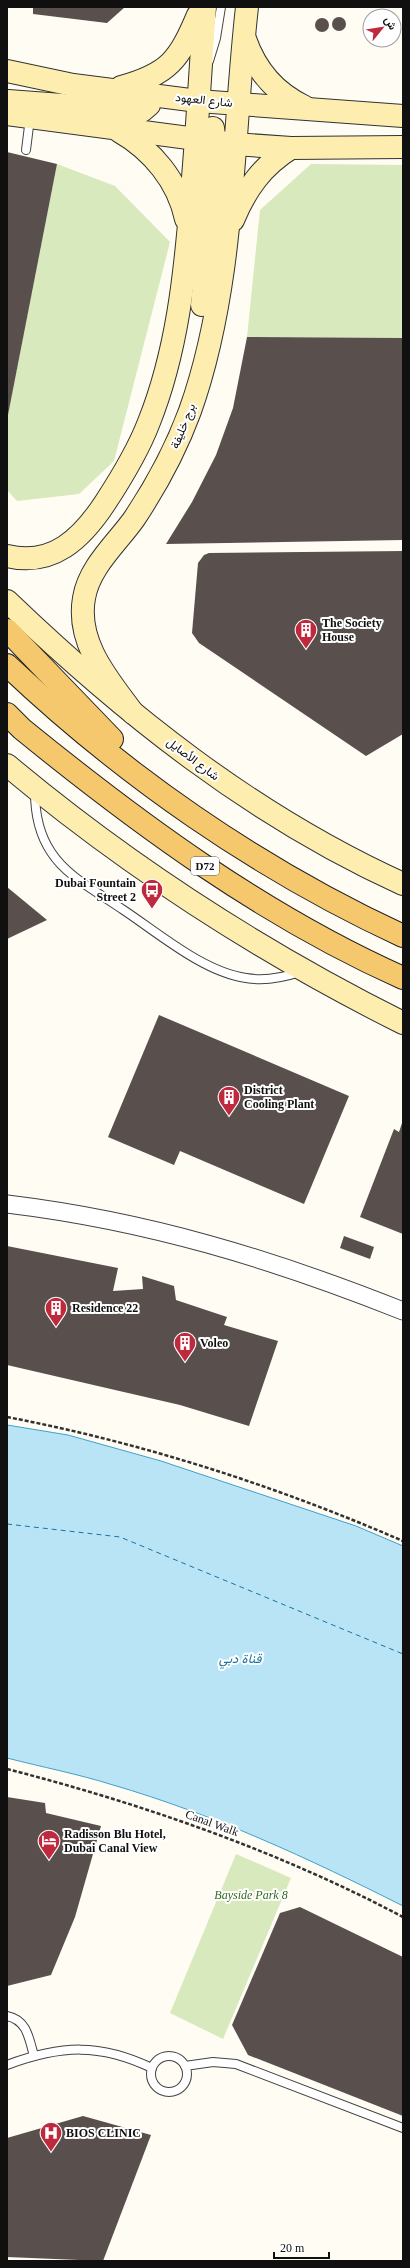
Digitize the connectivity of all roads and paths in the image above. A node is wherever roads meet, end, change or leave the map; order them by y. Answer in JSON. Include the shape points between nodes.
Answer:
{"nodes":[{"id":1,"x":203,"y":7,"type":"edge"},
{"id":2,"x":221,"y":7,"type":"edge"},
{"id":3,"x":247,"y":7,"type":"edge"},
{"id":4,"x":244,"y":37,"type":"junction"},
{"id":5,"x":7,"y":71,"type":"edge"},
{"id":6,"x":200,"y":78,"type":"junction"},
{"id":7,"x":112,"y":89,"type":"junction"},
{"id":8,"x":144,"y":93,"type":"junction"},
{"id":9,"x":7,"y":100,"type":"edge"},
{"id":10,"x":198,"y":101,"type":"junction"},
{"id":11,"x":238,"y":104,"type":"junction"},
{"id":12,"x":308,"y":109,"type":"junction"},
{"id":13,"x":7,"y":114,"type":"edge"},
{"id":14,"x":403,"y":116,"type":"edge"},
{"id":15,"x":30,"y":117,"type":"junction"},
{"id":16,"x":115,"y":128,"type":"junction"},
{"id":17,"x":215,"y":142,"type":"junction"},
{"id":18,"x":403,"y":147,"type":"edge"},
{"id":19,"x":291,"y":148,"type":"junction"},
{"id":20,"x":26,"y":150,"type":"dead end"},
{"id":21,"x":188,"y":232,"type":"junction"},
{"id":22,"x":227,"y":236,"type":"junction"},
{"id":23,"x":202,"y":376,"type":"junction"},
{"id":24,"x":7,"y":556,"type":"edge"},
{"id":25,"x":7,"y":601,"type":"edge"},
{"id":26,"x":7,"y":630,"type":"edge"},
{"id":27,"x":7,"y":665,"type":"edge"},
{"id":28,"x":133,"y":713,"type":"junction"},
{"id":29,"x":7,"y":714,"type":"edge"},
{"id":30,"x":15,"y":725,"type":"edge"},
{"id":31,"x":7,"y":765,"type":"edge"},
{"id":32,"x":148,"y":783,"type":"junction"},
{"id":33,"x":35,"y":789,"type":"junction"},
{"id":34,"x":403,"y":884,"type":"edge"},
{"id":35,"x":403,"y":936,"type":"edge"},
{"id":36,"x":304,"y":971,"type":"junction"},
{"id":37,"x":403,"y":978,"type":"edge"},
{"id":38,"x":403,"y":1023,"type":"edge"},
{"id":39,"x":7,"y":1204,"type":"edge"},
{"id":40,"x":403,"y":1311,"type":"edge"},
{"id":41,"x":7,"y":1417,"type":"edge"},
{"id":42,"x":403,"y":1541,"type":"edge"},
{"id":43,"x":7,"y":1768,"type":"edge"},
{"id":44,"x":403,"y":1917,"type":"edge"},
{"id":45,"x":7,"y":2016,"type":"edge"},
{"id":46,"x":34,"y":2056,"type":"junction"},
{"id":47,"x":7,"y":2065,"type":"edge"},
{"id":48,"x":185,"y":2066,"type":"junction"},
{"id":49,"x":152,"y":2068,"type":"junction"},
{"id":50,"x":403,"y":2128,"type":"edge"}],
"edges":[{"from":1,"to":6,"type":"street"},
{"from":1,"to":7,"type":"street","via":[[186,45],[168,67],[151,78]]},
{"from":2,"to":6,"type":"lane","via":[[214,50]]},
{"from":3,"to":4,"type":"street","name":"برج خليفة"},
{"from":4,"to":11,"type":"street","name":"برج خليفة"},
{"from":4,"to":12,"type":"street","via":[[267,80],[284,95]]},
{"from":5,"to":7,"type":"street","name":"شارع العهود","via":[[73,85]]},
{"from":6,"to":10,"type":"street"},
{"from":7,"to":8,"type":"street","name":"شارع العهود"},
{"from":8,"to":9,"type":"street","via":[[150,100],[147,109],[142,111]]},
{"from":8,"to":10,"type":"street","name":"شارع العهود"},
{"from":10,"to":11,"type":"street","name":"شارع العهود"},
{"from":10,"to":17,"type":"street","via":[[210,120]]},
{"from":11,"to":12,"type":"street","name":"شارع العهود"},
{"from":11,"to":17,"type":"street","name":"برج خليفة"},
{"from":12,"to":14,"type":"street","name":"شارع العهود"},
{"from":13,"to":15,"type":"street"},
{"from":15,"to":16,"type":"street"},
{"from":15,"to":20,"type":"lane"},
{"from":16,"to":17,"type":"street"},
{"from":16,"to":21,"type":"street","via":[[142,146],[163,170],[180,200]]},
{"from":17,"to":19,"type":"street"},
{"from":17,"to":21,"type":"street"},
{"from":17,"to":22,"type":"street","name":"برج خليفة"},
{"from":17,"to":23,"type":"street","via":[[201,330]]},
{"from":18,"to":19,"type":"street"},
{"from":19,"to":22,"type":"street","via":[[271,162],[254,180],[241,202]]},
{"from":21,"to":24,"type":"street","via":[[178,309],[160,390],[149,422],[119,482],[79,537],[61,550],[40,558],[18,559]]},
{"from":22,"to":23,"type":"street","name":"برج خليفة","via":[[211,338]]},
{"from":23,"to":28,"type":"street","name":"برج خليفة","via":[[186,421],[158,480],[90,578],[84,597],[82,617],[86,637],[102,669]]},
{"from":25,"to":28,"type":"street","name":"شارع الأصايل","via":[[56,648]]},
{"from":26,"to":32,"type":"main road","via":[[121,749]]},
{"from":27,"to":32,"type":"main road","via":[[105,750]]},
{"from":28,"to":34,"type":"street","name":"شارع الأصايل","via":[[199,765],[268,812],[304,834]]},
{"from":29,"to":30,"type":"main road","number":"D72"},
{"from":30,"to":37,"type":"main road","number":"D72","via":[[126,812],[230,883],[338,946]]},
{"from":31,"to":33,"type":"street"},
{"from":32,"to":35,"type":"main road","via":[[243,849],[331,900]]},
{"from":33,"to":36,"type":"street","via":[[169,888],[230,928]]},
{"from":33,"to":36,"type":"lane","via":[[38,822],[52,854],[62,866],[95,890],[181,948],[226,973],[245,978],[265,979]]},
{"from":36,"to":38,"type":"street"},
{"from":39,"to":40,"type":"street","via":[[93,1217],[194,1239],[292,1269]]},
{"from":41,"to":42,"type":"path","via":[[120,1443],[200,1466],[287,1494]]},
{"from":43,"to":44,"type":"path","name":"Canal Walk","via":[[124,1802],[238,1842],[336,1884]]},
{"from":45,"to":46,"type":"lane","via":[[22,2023]]},
{"from":46,"to":47,"type":"lane"},
{"from":46,"to":49,"type":"lane","via":[[68,2049],[102,2050]]},
{"from":48,"to":49,"type":"lane","via":[[178,2058],[168,2056],[159,2060]]},
{"from":48,"to":49,"type":"lane","via":[[187,2078],[179,2089],[167,2092],[156,2086]]},
{"from":48,"to":50,"type":"lane","via":[[213,2062],[236,2064]]}]}
